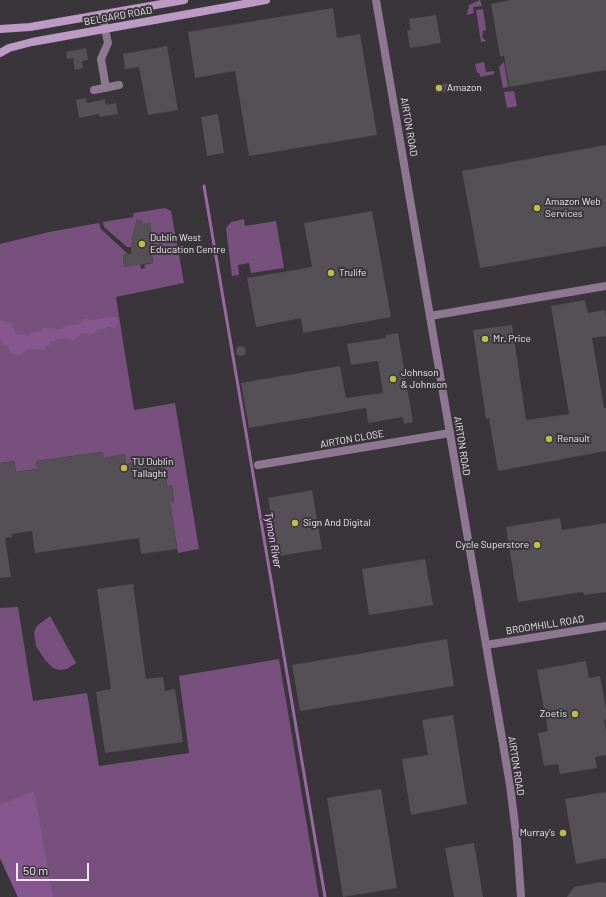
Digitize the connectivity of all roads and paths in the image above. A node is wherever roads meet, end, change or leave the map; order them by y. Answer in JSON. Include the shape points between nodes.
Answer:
{"nodes":[{"id":1,"x":184,"y":0,"type":"edge"},
{"id":2,"x":266,"y":0,"type":"edge"},
{"id":3,"x":376,"y":0,"type":"edge"},
{"id":4,"x":102,"y":14,"type":"junction"},
{"id":5,"x":0,"y":29,"type":"edge"},
{"id":6,"x":105,"y":29,"type":"junction"},
{"id":7,"x":0,"y":53,"type":"edge"},
{"id":8,"x":120,"y":85,"type":"dead end"},
{"id":9,"x":106,"y":88,"type":"junction"},
{"id":10,"x":94,"y":90,"type":"dead end"},
{"id":11,"x":606,"y":286,"type":"edge"},
{"id":12,"x":430,"y":316,"type":"junction"},
{"id":13,"x":450,"y":433,"type":"junction"},
{"id":14,"x":258,"y":465,"type":"dead end"},
{"id":15,"x":606,"y":626,"type":"edge"},
{"id":16,"x":486,"y":645,"type":"junction"},
{"id":17,"x":521,"y":897,"type":"edge"}],
"edges":[{"from":1,"to":4,"type":"main road","name":"BELGARD ROAD"},
{"from":2,"to":6,"type":"main road","name":"BELGARD ROAD"},
{"from":3,"to":12,"type":"street","name":"AIRTON ROAD"},
{"from":4,"to":5,"type":"main road","name":"BELGARD ROAD","via":[[30,27]]},
{"from":4,"to":6,"type":"street"},
{"from":6,"to":7,"type":"main road","name":"BELGARD ROAD","via":[[16,45]]},
{"from":6,"to":9,"type":"street","via":[[108,42],[101,59]]},
{"from":8,"to":9,"type":"street"},
{"from":9,"to":10,"type":"street"},
{"from":11,"to":12,"type":"street"},
{"from":12,"to":13,"type":"street","name":"AIRTON ROAD"},
{"from":13,"to":14,"type":"street","name":"AIRTON CLOSE"},
{"from":13,"to":16,"type":"street","name":"AIRTON ROAD"},
{"from":15,"to":16,"type":"street","name":"BROOMHILL ROAD"},
{"from":16,"to":17,"type":"street","name":"AIRTON ROAD","via":[[517,841]]}]}
